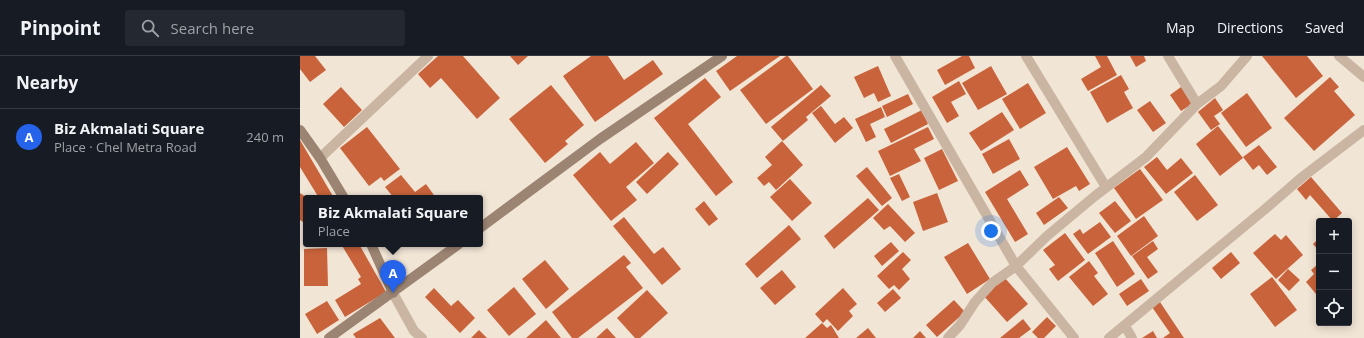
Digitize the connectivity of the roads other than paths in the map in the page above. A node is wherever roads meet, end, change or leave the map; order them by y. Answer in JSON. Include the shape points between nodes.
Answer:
{"nodes":[{"id":1,"x":428,"y":56,"type":"edge"},
{"id":2,"x":722,"y":56,"type":"edge"},
{"id":3,"x":895,"y":56,"type":"edge"},
{"id":4,"x":1026,"y":56,"type":"edge"},
{"id":5,"x":1168,"y":56,"type":"edge"},
{"id":6,"x":1247,"y":56,"type":"edge"},
{"id":7,"x":1339,"y":56,"type":"edge"},
{"id":8,"x":1364,"y":78,"type":"edge"},
{"id":9,"x":1197,"y":104,"type":"junction"},
{"id":10,"x":300,"y":130,"type":"edge"},
{"id":11,"x":1364,"y":130,"type":"edge"},
{"id":12,"x":320,"y":158,"type":"junction"},
{"id":13,"x":1106,"y":187,"type":"junction"},
{"id":14,"x":342,"y":195,"type":"edge"},
{"id":15,"x":483,"y":226,"type":"edge"},
{"id":16,"x":372,"y":247,"type":"edge"},
{"id":17,"x":455,"y":247,"type":"edge"},
{"id":18,"x":1016,"y":266,"type":"junction"},
{"id":19,"x":393,"y":294,"type":"junction"},
{"id":20,"x":1125,"y":326,"type":"junction"},
{"id":21,"x":329,"y":338,"type":"edge"},
{"id":22,"x":422,"y":338,"type":"edge"},
{"id":23,"x":948,"y":338,"type":"edge"},
{"id":24,"x":1074,"y":338,"type":"edge"},
{"id":25,"x":1109,"y":338,"type":"edge"},
{"id":26,"x":1132,"y":338,"type":"edge"}],
"edges":[{"from":1,"to":12,"type":"street"},
{"from":2,"to":15,"type":"street","via":[[600,139]]},
{"from":3,"to":18,"type":"street"},
{"from":4,"to":13,"type":"street"},
{"from":5,"to":9,"type":"street"},
{"from":6,"to":9,"type":"street","via":[[1220,86]]},
{"from":7,"to":8,"type":"street"},
{"from":9,"to":13,"type":"street","via":[[1146,157]]},
{"from":10,"to":12,"type":"street"},
{"from":11,"to":20,"type":"street","via":[[1301,178]]},
{"from":12,"to":14,"type":"street"},
{"from":13,"to":18,"type":"street","via":[[1047,236]]},
{"from":16,"to":19,"type":"street"},
{"from":17,"to":19,"type":"street"},
{"from":18,"to":23,"type":"street","via":[[992,283]]},
{"from":18,"to":24,"type":"street"},
{"from":19,"to":21,"type":"street"},
{"from":19,"to":22,"type":"street","via":[[414,331]]},
{"from":20,"to":25,"type":"street"},
{"from":20,"to":26,"type":"street"}]}
